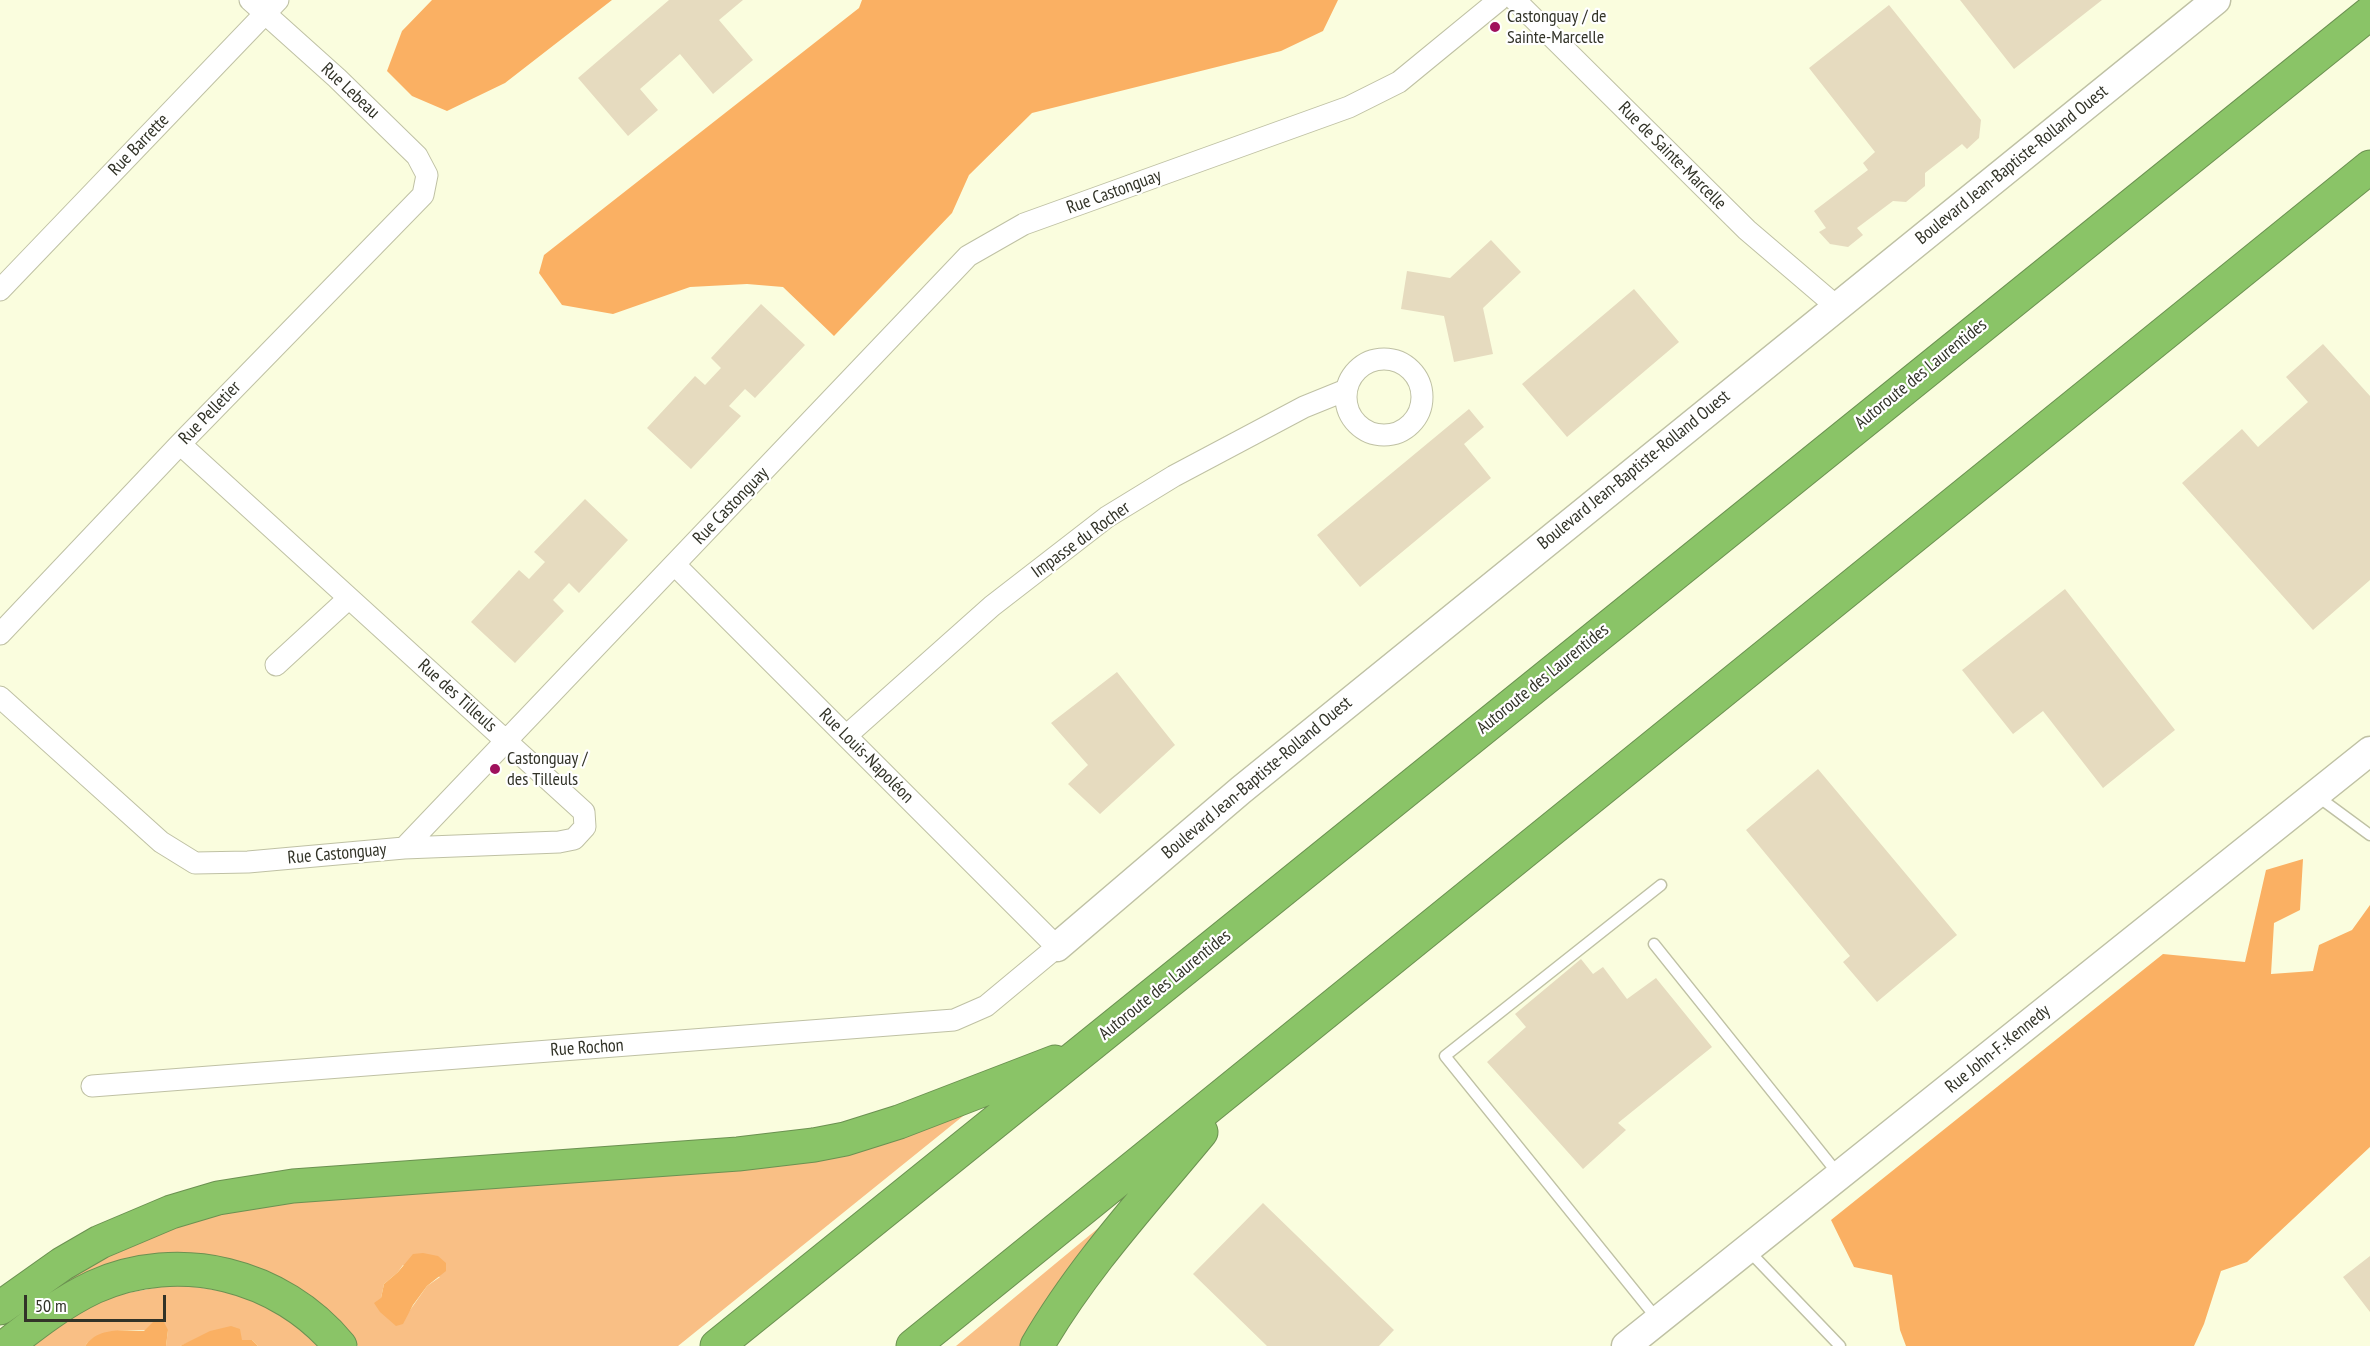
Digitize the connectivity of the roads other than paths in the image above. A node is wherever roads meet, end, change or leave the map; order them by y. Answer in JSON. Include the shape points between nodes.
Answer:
{"nodes":[{"id":1,"x":1498,"y":0,"type":"edge"},
{"id":2,"x":1515,"y":0,"type":"edge"},
{"id":3,"x":2216,"y":0,"type":"edge"},
{"id":4,"x":264,"y":5,"type":"edge"},
{"id":5,"x":2370,"y":13,"type":"edge"},
{"id":6,"x":2370,"y":167,"type":"edge"},
{"id":7,"x":423,"y":195,"type":"joint"},
{"id":8,"x":0,"y":290,"type":"edge"},
{"id":9,"x":1836,"y":306,"type":"junction"},
{"id":10,"x":1347,"y":390,"type":"dead end"},
{"id":11,"x":180,"y":444,"type":"junction"},
{"id":12,"x":675,"y":565,"type":"junction"},
{"id":13,"x":349,"y":598,"type":"junction"},
{"id":14,"x":0,"y":634,"type":"edge"},
{"id":15,"x":276,"y":665,"type":"dead end"},
{"id":16,"x":0,"y":697,"type":"edge"},
{"id":17,"x":846,"y":736,"type":"junction"},
{"id":18,"x":505,"y":740,"type":"junction"},
{"id":19,"x":2370,"y":751,"type":"edge"},
{"id":20,"x":2316,"y":795,"type":"junction"},
{"id":21,"x":2370,"y":835,"type":"edge"},
{"id":22,"x":404,"y":848,"type":"junction"},
{"id":23,"x":1660,"y":885,"type":"dead end"},
{"id":24,"x":1654,"y":944,"type":"dead end"},
{"id":25,"x":1057,"y":947,"type":"junction"},
{"id":26,"x":1082,"y":1053,"type":"junction"},
{"id":27,"x":1249,"y":1075,"type":"junction"},
{"id":28,"x":93,"y":1086,"type":"dead end"},
{"id":29,"x":1840,"y":1175,"type":"junction"},
{"id":30,"x":1747,"y":1249,"type":"junction"},
{"id":31,"x":0,"y":1308,"type":"edge"},
{"id":32,"x":1658,"y":1321,"type":"junction"},
{"id":33,"x":6,"y":1346,"type":"edge"},
{"id":34,"x":339,"y":1346,"type":"edge"},
{"id":35,"x":717,"y":1346,"type":"edge"},
{"id":36,"x":913,"y":1346,"type":"edge"},
{"id":37,"x":1037,"y":1346,"type":"edge"},
{"id":38,"x":1626,"y":1346,"type":"edge"},
{"id":39,"x":1840,"y":1346,"type":"edge"}],
"edges":[{"from":1,"to":12,"type":"street","name":"Rue Castonguay","via":[[1399,82],[1349,107],[1024,224],[968,256]]},
{"from":2,"to":9,"type":"street","name":"Rue de Sainte-Marcelle","via":[[1747,230]]},
{"from":3,"to":9,"type":"street","name":"Boulevard Jean-Baptiste-Rolland Ouest"},
{"from":4,"to":7,"type":"street","name":"Rue Lebeau","via":[[417,156],[427,176]]},
{"from":4,"to":8,"type":"street","name":"Rue Barrette"},
{"from":5,"to":26,"type":"highway","name":"Autoroute des Laurentides"},
{"from":6,"to":27,"type":"highway"},
{"from":7,"to":11,"type":"street","name":"Rue Pelletier"},
{"from":9,"to":25,"type":"street","name":"Boulevard Jean-Baptiste-Rolland Ouest","via":[[1241,789]]},
{"from":10,"to":17,"type":"street","name":"Impasse du Rocher","via":[[1304,407],[1174,476],[1107,517],[992,606]]},
{"from":11,"to":13,"type":"street","name":"Rue des Tilleuls"},
{"from":11,"to":14,"type":"street","name":"Rue Pelletier"},
{"from":12,"to":17,"type":"street","name":"Rue Louis-Napoléon"},
{"from":12,"to":18,"type":"street","name":"Rue Castonguay"},
{"from":13,"to":15,"type":"street"},
{"from":13,"to":18,"type":"street","name":"Rue des Tilleuls"},
{"from":16,"to":22,"type":"street","name":"Rue Castonguay","via":[[161,842],[195,863]]},
{"from":17,"to":25,"type":"street","name":"Rue Louis-Napoléon"},
{"from":18,"to":22,"type":"street","name":"Rue Castonguay"},
{"from":18,"to":22,"type":"street","name":"Rue des Tilleuls","via":[[584,812],[585,827],[574,838],[559,842]]},
{"from":19,"to":20,"type":"street","name":"Rue John-F.-Kennedy"},
{"from":20,"to":21,"type":"lane"},
{"from":20,"to":29,"type":"street","name":"Rue John-F.-Kennedy"},
{"from":23,"to":32,"type":"lane","via":[[1445,1056]]},
{"from":24,"to":29,"type":"lane"},
{"from":25,"to":28,"type":"street","name":"Rue Rochon","via":[[986,1006],[954,1020]]},
{"from":26,"to":31,"type":"highway","via":[[899,1122],[814,1145],[738,1154],[293,1186],[218,1198],[171,1212],[100,1242]]},
{"from":26,"to":35,"type":"highway","name":"Autoroute des Laurentides"},
{"from":27,"to":36,"type":"highway"},
{"from":27,"to":37,"type":"highway","via":[[1101,1253]]},
{"from":29,"to":30,"type":"street","name":"Rue John-F.-Kennedy"},
{"from":30,"to":32,"type":"street","name":"Rue John-F.-Kennedy"},
{"from":30,"to":39,"type":"lane"},
{"from":32,"to":38,"type":"street","name":"Rue John-F.-Kennedy"},
{"from":33,"to":34,"type":"highway","via":[[52,1311],[92,1288],[152,1270],[185,1269],[236,1277],[269,1290],[313,1318]]}]}
